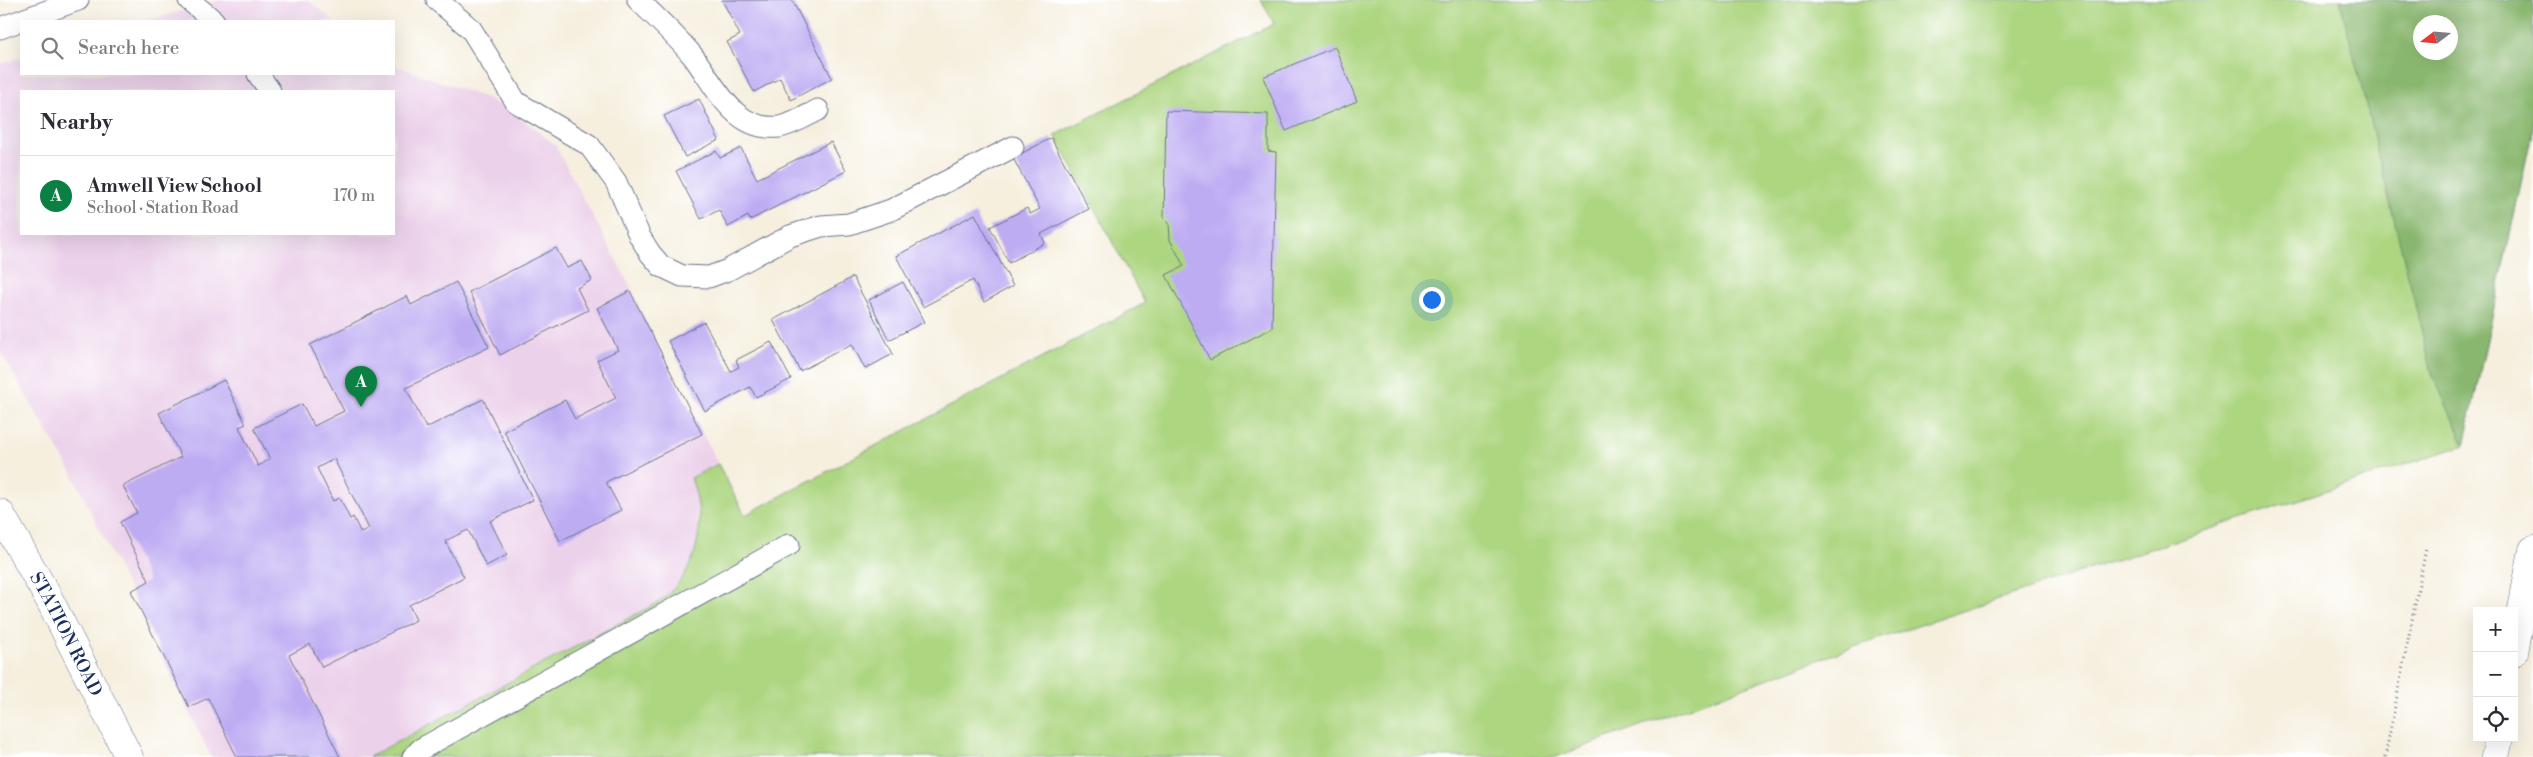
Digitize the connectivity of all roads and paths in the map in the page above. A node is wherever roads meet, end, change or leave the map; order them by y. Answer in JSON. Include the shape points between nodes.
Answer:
{"nodes":[{"id":1,"x":78,"y":0,"type":"edge"},
{"id":2,"x":188,"y":0,"type":"edge"},
{"id":3,"x":437,"y":0,"type":"edge"},
{"id":4,"x":638,"y":0,"type":"edge"},
{"id":5,"x":22,"y":20,"type":"edge"},
{"id":6,"x":213,"y":20,"type":"edge"},
{"id":7,"x":20,"y":21,"type":"edge"},
{"id":8,"x":0,"y":28,"type":"edge"},
{"id":9,"x":259,"y":75,"type":"edge"},
{"id":10,"x":269,"y":90,"type":"edge"},
{"id":11,"x":818,"y":110,"type":"dead end"},
{"id":12,"x":1013,"y":147,"type":"dead end"},
{"id":13,"x":0,"y":513,"type":"edge"},
{"id":14,"x":789,"y":545,"type":"dead end"},
{"id":15,"x":2426,"y":548,"type":"dead end"},
{"id":16,"x":2533,"y":550,"type":"edge"},
{"id":17,"x":2518,"y":631,"type":"edge"},
{"id":18,"x":2497,"y":742,"type":"edge"},
{"id":19,"x":129,"y":757,"type":"edge"},
{"id":20,"x":413,"y":757,"type":"edge"},
{"id":21,"x":2386,"y":757,"type":"edge"},
{"id":22,"x":2495,"y":757,"type":"edge"}],
"edges":[{"from":1,"to":5,"type":"lane"},
{"from":2,"to":6,"type":"lane"},
{"from":3,"to":12,"type":"lane","via":[[470,29],[516,102],[589,145],[616,182],[650,253],[661,266],[682,276],[709,277],[790,236],[821,226],[849,224],[891,210]]},
{"from":4,"to":11,"type":"lane","via":[[691,55],[717,93],[744,120],[778,127]]},
{"from":7,"to":8,"type":"lane"},
{"from":9,"to":10,"type":"lane"},
{"from":13,"to":19,"type":"main road","name":"STATION ROAD","via":[[48,597]]},
{"from":14,"to":20,"type":"lane","via":[[421,748]]},
{"from":15,"to":21,"type":"path"},
{"from":16,"to":17,"type":"main road"},
{"from":18,"to":22,"type":"main road"}]}
